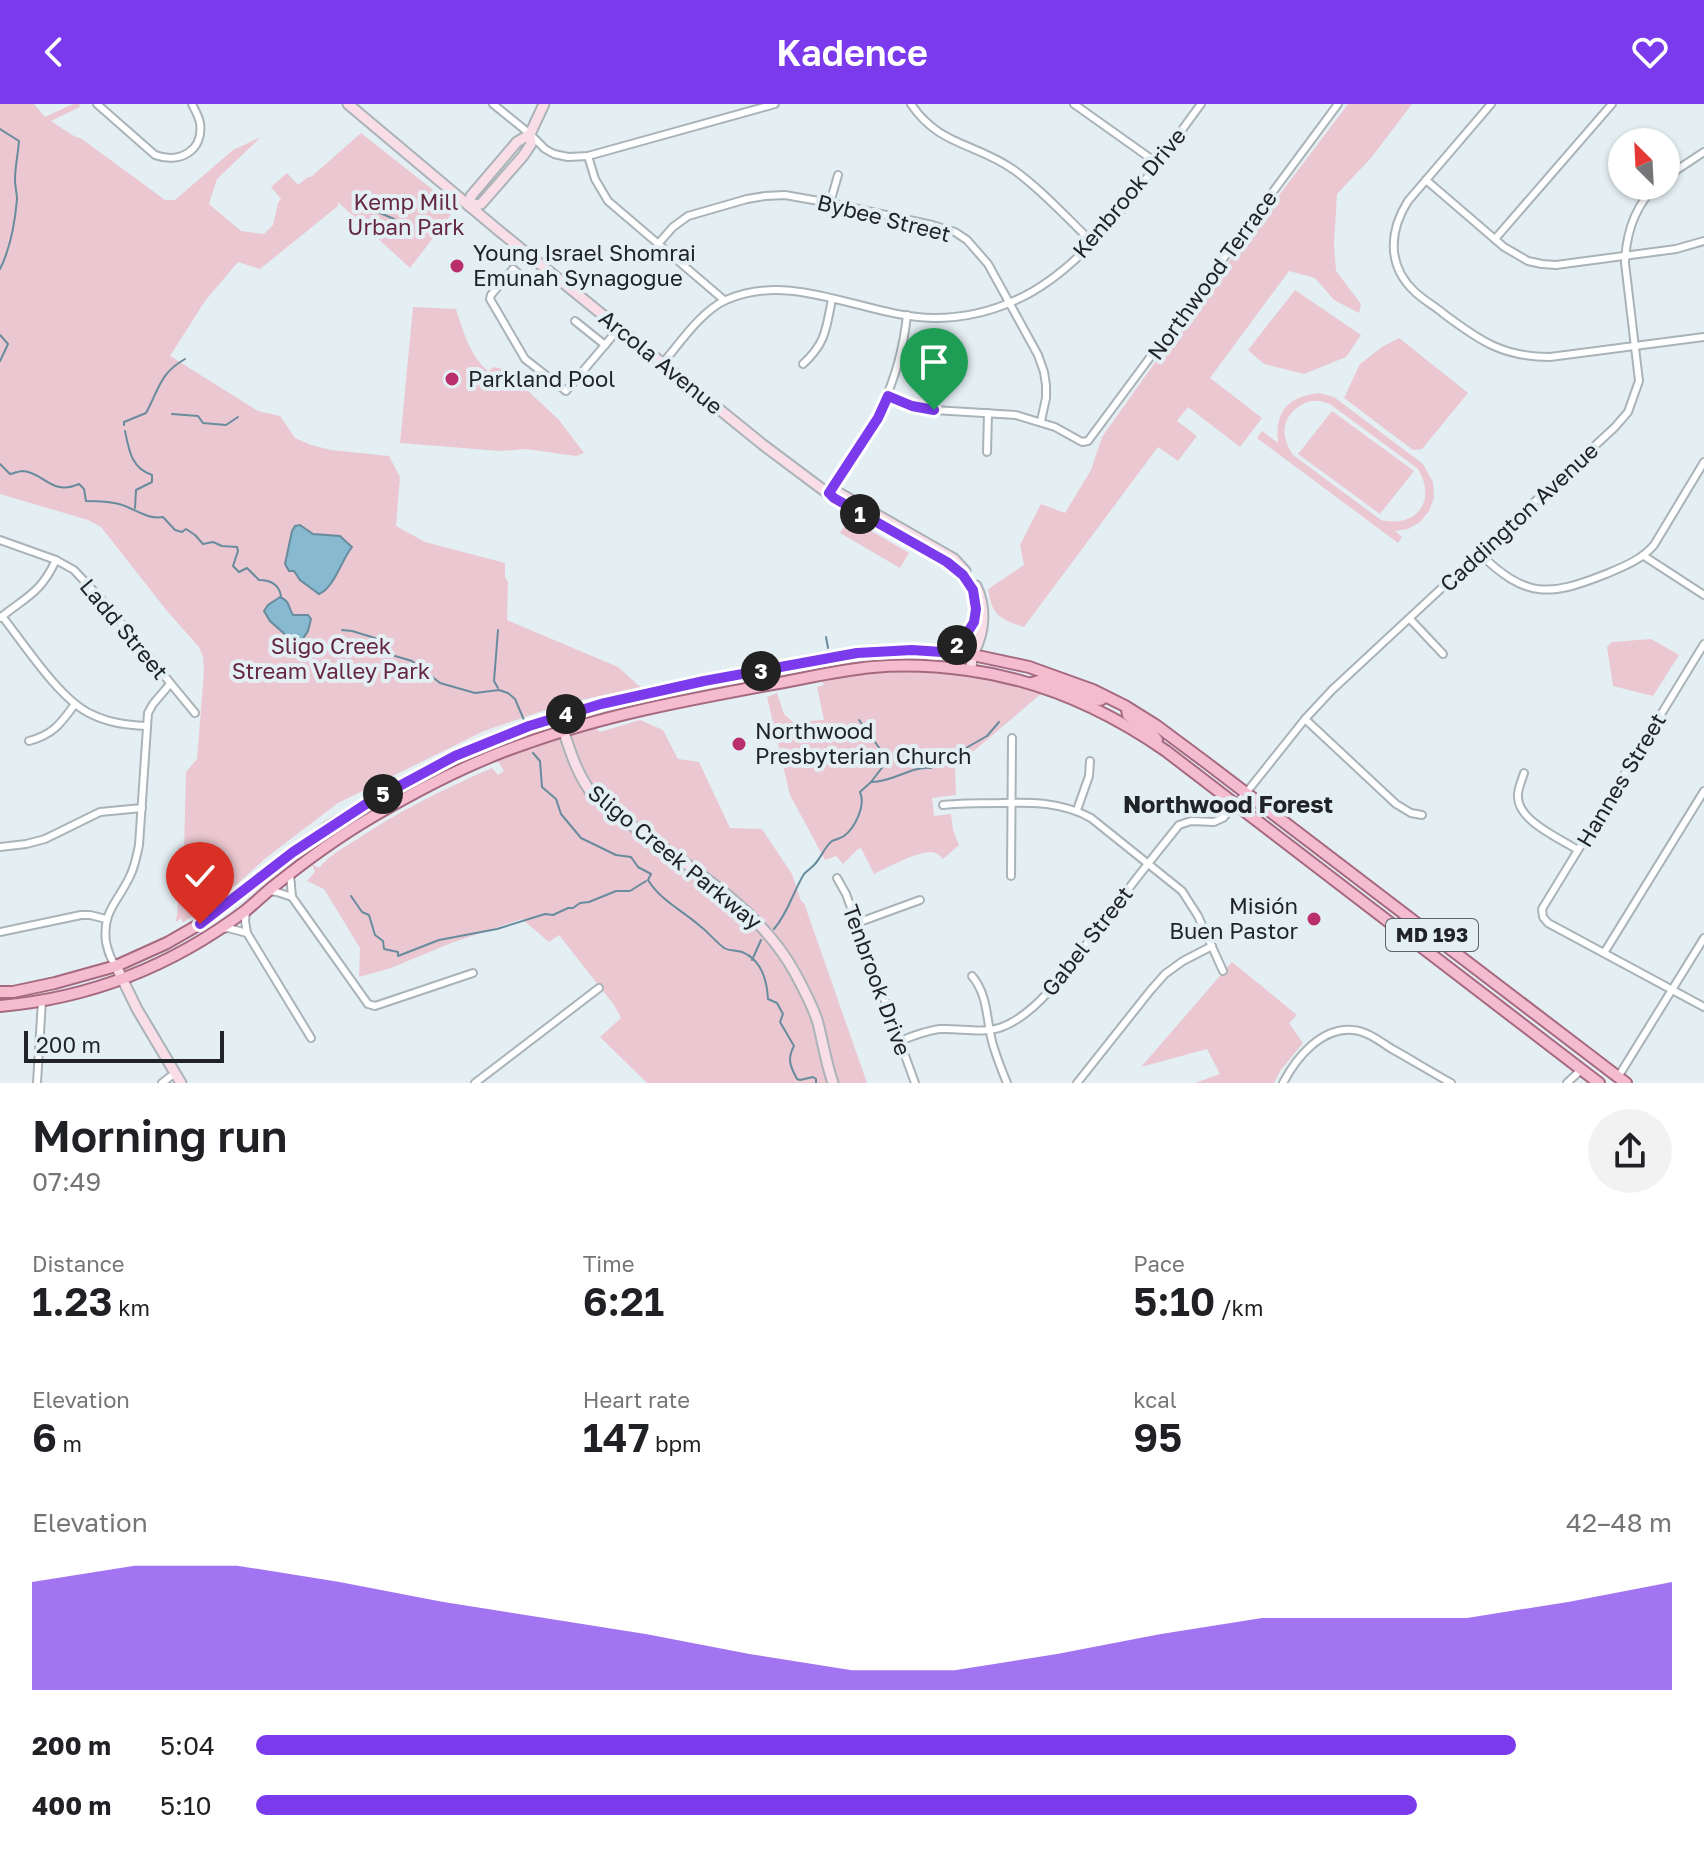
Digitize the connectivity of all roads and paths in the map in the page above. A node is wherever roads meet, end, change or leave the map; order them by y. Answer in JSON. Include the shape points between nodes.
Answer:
{"nodes":[{"id":1,"x":97,"y":104,"type":"edge"},
{"id":2,"x":192,"y":104,"type":"edge"},
{"id":3,"x":348,"y":104,"type":"edge"},
{"id":4,"x":493,"y":104,"type":"edge"},
{"id":5,"x":544,"y":104,"type":"edge"},
{"id":6,"x":775,"y":104,"type":"edge"},
{"id":7,"x":911,"y":104,"type":"edge"},
{"id":8,"x":1074,"y":104,"type":"edge"},
{"id":9,"x":1201,"y":104,"type":"edge"},
{"id":10,"x":1338,"y":104,"type":"edge"},
{"id":11,"x":1491,"y":104,"type":"edge"},
{"id":12,"x":1612,"y":104,"type":"edge"},
{"id":13,"x":530,"y":134,"type":"junction"},
{"id":14,"x":1704,"y":152,"type":"edge"},
{"id":15,"x":588,"y":156,"type":"junction"},
{"id":16,"x":1157,"y":163,"type":"junction"},
{"id":17,"x":1680,"y":168,"type":"edge"},
{"id":18,"x":838,"y":175,"type":"dead end"},
{"id":19,"x":1426,"y":180,"type":"junction"},
{"id":20,"x":1644,"y":200,"type":"edge"},
{"id":21,"x":830,"y":203,"type":"junction"},
{"id":22,"x":469,"y":206,"type":"junction"},
{"id":23,"x":1495,"y":239,"type":"junction"},
{"id":24,"x":1704,"y":241,"type":"edge"},
{"id":25,"x":1092,"y":242,"type":"junction"},
{"id":26,"x":658,"y":244,"type":"junction"},
{"id":27,"x":1625,"y":256,"type":"junction"},
{"id":28,"x":529,"y":282,"type":"dead end"},
{"id":29,"x":832,"y":299,"type":"junction"},
{"id":30,"x":724,"y":300,"type":"junction"},
{"id":31,"x":1010,"y":303,"type":"junction"},
{"id":32,"x":907,"y":315,"type":"junction"},
{"id":33,"x":575,"y":321,"type":"dead end"},
{"id":34,"x":619,"y":328,"type":"junction"},
{"id":35,"x":1704,"y":337,"type":"edge"},
{"id":36,"x":605,"y":345,"type":"junction"},
{"id":37,"x":1636,"y":347,"type":"junction"},
{"id":38,"x":662,"y":364,"type":"junction"},
{"id":39,"x":803,"y":364,"type":"dead end"},
{"id":40,"x":888,"y":396,"type":"junction"},
{"id":41,"x":988,"y":413,"type":"junction"},
{"id":42,"x":1041,"y":421,"type":"junction"},
{"id":43,"x":987,"y":452,"type":"dead end"},
{"id":44,"x":1704,"y":462,"type":"edge"},
{"id":45,"x":829,"y":493,"type":"junction"},
{"id":46,"x":0,"y":540,"type":"edge"},
{"id":47,"x":1480,"y":554,"type":"junction"},
{"id":48,"x":1644,"y":556,"type":"junction"},
{"id":49,"x":56,"y":560,"type":"junction"},
{"id":50,"x":1704,"y":595,"type":"edge"},
{"id":51,"x":1,"y":617,"type":"edge"},
{"id":52,"x":1410,"y":619,"type":"junction"},
{"id":53,"x":974,"y":622,"type":"junction"},
{"id":54,"x":1704,"y":644,"type":"edge"},
{"id":55,"x":942,"y":652,"type":"junction"},
{"id":56,"x":1443,"y":654,"type":"dead end"},
{"id":57,"x":973,"y":655,"type":"junction"},
{"id":58,"x":971,"y":670,"type":"junction"},
{"id":59,"x":170,"y":684,"type":"junction"},
{"id":60,"x":1030,"y":684,"type":"junction"},
{"id":61,"x":1105,"y":697,"type":"junction"},
{"id":62,"x":75,"y":704,"type":"junction"},
{"id":63,"x":1125,"y":706,"type":"junction"},
{"id":64,"x":195,"y":713,"type":"dead end"},
{"id":65,"x":559,"y":717,"type":"junction"},
{"id":66,"x":1305,"y":719,"type":"junction"},
{"id":67,"x":146,"y":726,"type":"junction"},
{"id":68,"x":564,"y":731,"type":"junction"},
{"id":69,"x":1012,"y":738,"type":"dead end"},
{"id":70,"x":29,"y":741,"type":"dead end"},
{"id":71,"x":1166,"y":751,"type":"junction"},
{"id":72,"x":1090,"y":761,"type":"dead end"},
{"id":73,"x":1524,"y":773,"type":"dead end"},
{"id":74,"x":1704,"y":791,"type":"edge"},
{"id":75,"x":1246,"y":793,"type":"junction"},
{"id":76,"x":1011,"y":803,"type":"junction"},
{"id":77,"x":1235,"y":804,"type":"junction"},
{"id":78,"x":943,"y":805,"type":"dead end"},
{"id":79,"x":142,"y":808,"type":"junction"},
{"id":80,"x":1077,"y":810,"type":"junction"},
{"id":81,"x":1422,"y":815,"type":"dead end"},
{"id":82,"x":0,"y":847,"type":"edge"},
{"id":83,"x":1578,"y":850,"type":"junction"},
{"id":84,"x":1148,"y":864,"type":"junction"},
{"id":85,"x":290,"y":874,"type":"junction"},
{"id":86,"x":1011,"y":876,"type":"dead end"},
{"id":87,"x":837,"y":878,"type":"dead end"},
{"id":88,"x":268,"y":891,"type":"junction"},
{"id":89,"x":292,"y":897,"type":"junction"},
{"id":90,"x":920,"y":900,"type":"dead end"},
{"id":91,"x":1388,"y":902,"type":"junction"},
{"id":92,"x":246,"y":910,"type":"junction"},
{"id":93,"x":1379,"y":915,"type":"junction"},
{"id":94,"x":106,"y":919,"type":"junction"},
{"id":95,"x":857,"y":923,"type":"junction"},
{"id":96,"x":219,"y":929,"type":"junction"},
{"id":97,"x":0,"y":932,"type":"edge"},
{"id":98,"x":247,"y":933,"type":"junction"},
{"id":99,"x":1704,"y":938,"type":"edge"},
{"id":100,"x":1212,"y":946,"type":"junction"},
{"id":101,"x":1604,"y":953,"type":"junction"},
{"id":102,"x":116,"y":966,"type":"junction"},
{"id":103,"x":1223,"y":971,"type":"dead end"},
{"id":104,"x":473,"y":973,"type":"dead end"},
{"id":105,"x":972,"y":976,"type":"dead end"},
{"id":106,"x":123,"y":980,"type":"junction"},
{"id":107,"x":599,"y":988,"type":"dead end"},
{"id":108,"x":1672,"y":990,"type":"junction"},
{"id":109,"x":0,"y":992,"type":"edge"},
{"id":110,"x":42,"y":1000,"type":"junction"},
{"id":111,"x":0,"y":1006,"type":"edge"},
{"id":112,"x":1704,"y":1007,"type":"edge"},
{"id":113,"x":990,"y":1030,"type":"junction"},
{"id":114,"x":311,"y":1038,"type":"dead end"},
{"id":115,"x":900,"y":1041,"type":"junction"},
{"id":116,"x":1582,"y":1069,"type":"junction"},
{"id":117,"x":175,"y":1073,"type":"junction"},
{"id":118,"x":1286,"y":1081,"type":"edge"},
{"id":119,"x":1618,"y":1081,"type":"edge"},
{"id":120,"x":37,"y":1083,"type":"edge"},
{"id":121,"x":162,"y":1083,"type":"edge"},
{"id":122,"x":181,"y":1083,"type":"edge"},
{"id":123,"x":475,"y":1083,"type":"edge"},
{"id":124,"x":833,"y":1083,"type":"edge"},
{"id":125,"x":915,"y":1083,"type":"edge"},
{"id":126,"x":1007,"y":1083,"type":"edge"},
{"id":127,"x":1077,"y":1083,"type":"edge"},
{"id":128,"x":1451,"y":1083,"type":"edge"},
{"id":129,"x":1567,"y":1083,"type":"edge"},
{"id":130,"x":1599,"y":1083,"type":"edge"}],
"edges":[{"from":1,"to":2,"type":"street","via":[[155,155],[174,159],[190,153],[199,137],[200,121]]},
{"from":3,"to":22,"type":"street","name":"Arcola Avenue"},
{"from":4,"to":13,"type":"street"},
{"from":5,"to":13,"type":"street"},
{"from":6,"to":15,"type":"street"},
{"from":7,"to":25,"type":"street","via":[[937,133],[1014,170]]},
{"from":8,"to":16,"type":"street"},
{"from":9,"to":16,"type":"street","name":"Kenbrook Drive"},
{"from":10,"to":42,"type":"street","name":"Northwood Terrace","via":[[1091,438],[1082,442]]},
{"from":11,"to":19,"type":"street"},
{"from":12,"to":23,"type":"street"},
{"from":13,"to":15,"type":"street","via":[[554,154]]},
{"from":13,"to":22,"type":"street","via":[[531,144],[504,180],[481,204]]},
{"from":14,"to":17,"type":"street"},
{"from":15,"to":26,"type":"street","via":[[608,201]]},
{"from":16,"to":25,"type":"street","name":"Kenbrook Drive"},
{"from":18,"to":21,"type":"street"},
{"from":19,"to":23,"type":"street"},
{"from":19,"to":37,"type":"street","via":[[1394,229],[1397,264],[1414,291],[1478,339],[1509,353],[1550,357]]},
{"from":20,"to":27,"type":"street","name":"Caddington Avenue","via":[[1631,224]]},
{"from":21,"to":26,"type":"street","name":"Bybee Street","via":[[785,195],[747,199],[688,216]]},
{"from":21,"to":31,"type":"street","name":"Bybee Street","via":[[955,232],[981,254]]},
{"from":22,"to":34,"type":"street","name":"Arcola Avenue"},
{"from":23,"to":27,"type":"street","via":[[1519,257],[1542,264]]},
{"from":24,"to":27,"type":"street"},
{"from":25,"to":31,"type":"street","name":"Kenbrook Drive","via":[[1050,281]]},
{"from":26,"to":30,"type":"street"},
{"from":27,"to":37,"type":"street","name":"Caddington Avenue"},
{"from":28,"to":36,"type":"street","via":[[513,269],[490,299],[525,359],[566,391]]},
{"from":29,"to":30,"type":"street","name":"Kenbrook Drive","via":[[774,290]]},
{"from":29,"to":32,"type":"street","name":"Kenbrook Drive"},
{"from":29,"to":39,"type":"street","via":[[824,339]]},
{"from":30,"to":38,"type":"street","name":"Kenbrook Drive","via":[[695,324]]},
{"from":31,"to":32,"type":"street","name":"Kenbrook Drive","via":[[959,317]]},
{"from":31,"to":42,"type":"street","name":"Bybee Street","via":[[1044,372]]},
{"from":32,"to":40,"type":"street"},
{"from":33,"to":36,"type":"street"},
{"from":34,"to":36,"type":"street"},
{"from":34,"to":38,"type":"street","name":"Arcola Avenue"},
{"from":35,"to":37,"type":"street"},
{"from":37,"to":47,"type":"street","name":"Caddington Avenue","via":[[1639,381],[1628,412]]},
{"from":38,"to":45,"type":"street","name":"Arcola Avenue"},
{"from":40,"to":41,"type":"street","via":[[934,410]]},
{"from":40,"to":45,"type":"street"},
{"from":41,"to":42,"type":"street"},
{"from":41,"to":43,"type":"street"},
{"from":44,"to":48,"type":"street"},
{"from":45,"to":53,"type":"street","name":"Arcola Avenue","via":[[963,575],[973,590]]},
{"from":45,"to":57,"type":"street","name":"Arcola Avenue","via":[[837,492],[900,527],[969,574],[984,606]]},
{"from":46,"to":49,"type":"street","name":"Ladd Street"},
{"from":47,"to":48,"type":"street","via":[[1518,584],[1554,590],[1579,585]]},
{"from":47,"to":52,"type":"street","name":"Caddington Avenue"},
{"from":48,"to":50,"type":"street"},
{"from":49,"to":51,"type":"street","via":[[34,594]]},
{"from":49,"to":59,"type":"street","name":"Ladd Street","via":[[84,579]]},
{"from":51,"to":62,"type":"street"},
{"from":52,"to":56,"type":"street"},
{"from":52,"to":66,"type":"street","name":"Caddington Avenue"},
{"from":53,"to":55,"type":"main road","via":[[963,640]]},
{"from":53,"to":57,"type":"street","name":"Arcola Avenue"},
{"from":54,"to":83,"type":"street","name":"Hannes Street"},
{"from":55,"to":57,"type":"main road","number":"MD 193"},
{"from":55,"to":65,"type":"main road","number":"MD 193","via":[[857,653],[638,695]]},
{"from":57,"to":58,"type":"street","name":"Arcola Avenue"},
{"from":57,"to":61,"type":"main road","number":"MD 193","via":[[1044,671]]},
{"from":58,"to":60,"type":"main road","number":"MD 193"},
{"from":58,"to":68,"type":"main road","number":"MD 193","via":[[876,666],[826,673],[667,704]]},
{"from":59,"to":64,"type":"street","name":"Ladd Street"},
{"from":59,"to":67,"type":"street","via":[[153,704]]},
{"from":60,"to":61,"type":"main road","via":[[1042,680],[1094,699]]},
{"from":60,"to":71,"type":"main road","number":"MD 193","via":[[1111,716]]},
{"from":61,"to":63,"type":"main road","number":"MD 193"},
{"from":62,"to":67,"type":"street","via":[[110,722]]},
{"from":62,"to":70,"type":"street","via":[[52,731]]},
{"from":63,"to":71,"type":"main road"},
{"from":63,"to":75,"type":"main road","number":"MD 193"},
{"from":65,"to":68,"type":"street","name":"Sligo Creek Parkway"},
{"from":65,"to":102,"type":"main road","number":"MD 193","via":[[455,756],[377,797],[304,844],[200,924]]},
{"from":66,"to":75,"type":"street","name":"Caddington Avenue"},
{"from":66,"to":81,"type":"street","via":[[1396,804]]},
{"from":67,"to":79,"type":"street"},
{"from":68,"to":85,"type":"main road","number":"MD 193","via":[[489,757],[404,799]]},
{"from":68,"to":124,"type":"street","name":"Sligo Creek Parkway","via":[[593,795],[725,894],[769,935],[817,1020]]},
{"from":69,"to":76,"type":"street"},
{"from":71,"to":77,"type":"main road","number":"MD 193"},
{"from":72,"to":80,"type":"street"},
{"from":73,"to":83,"type":"street","via":[[1517,796],[1525,815]]},
{"from":74,"to":101,"type":"street"},
{"from":75,"to":77,"type":"street","name":"Gabel Street"},
{"from":75,"to":91,"type":"main road","number":"MD 193"},
{"from":76,"to":78,"type":"street"},
{"from":76,"to":80,"type":"street"},
{"from":76,"to":86,"type":"street"},
{"from":77,"to":84,"type":"street","name":"Gabel Street","via":[[1219,820],[1179,825]]},
{"from":77,"to":93,"type":"main road","number":"MD 193"},
{"from":79,"to":82,"type":"street","via":[[100,812],[45,839]]},
{"from":79,"to":94,"type":"street","via":[[135,866]]},
{"from":80,"to":84,"type":"street"},
{"from":83,"to":101,"type":"street","name":"Hannes Street","via":[[1542,909],[1543,917]]},
{"from":84,"to":100,"type":"street","via":[[1182,891]]},
{"from":84,"to":113,"type":"street","name":"Gabel Street","via":[[1035,1006]]},
{"from":85,"to":88,"type":"main road","number":"MD 193"},
{"from":85,"to":89,"type":"street"},
{"from":87,"to":95,"type":"street","name":"Tenbrook Drive"},
{"from":88,"to":89,"type":"street"},
{"from":88,"to":92,"type":"main road","number":"MD 193"},
{"from":89,"to":104,"type":"street","via":[[368,1004]]},
{"from":90,"to":95,"type":"street"},
{"from":91,"to":93,"type":"main road"},
{"from":91,"to":119,"type":"main road","number":"MD 193"},
{"from":92,"to":96,"type":"main road","number":"MD 193"},
{"from":92,"to":98,"type":"street"},
{"from":93,"to":116,"type":"main road","number":"MD 193"},
{"from":94,"to":97,"type":"street","via":[[81,915]]},
{"from":94,"to":102,"type":"street","via":[[107,946]]},
{"from":95,"to":115,"type":"street","name":"Tenbrook Drive"},
{"from":96,"to":98,"type":"street"},
{"from":96,"to":106,"type":"main road","number":"MD 193"},
{"from":98,"to":114,"type":"street"},
{"from":99,"to":108,"type":"street"},
{"from":100,"to":103,"type":"street"},
{"from":100,"to":127,"type":"street","via":[[1165,974]]},
{"from":101,"to":108,"type":"street"},
{"from":102,"to":106,"type":"street"},
{"from":102,"to":109,"type":"main road","number":"MD 193"},
{"from":105,"to":113,"type":"street","via":[[981,986]]},
{"from":106,"to":110,"type":"main road","number":"MD 193"},
{"from":106,"to":117,"type":"street"},
{"from":107,"to":123,"type":"street"},
{"from":108,"to":112,"type":"street"},
{"from":108,"to":119,"type":"street"},
{"from":110,"to":111,"type":"main road","number":"MD 193"},
{"from":110,"to":120,"type":"street"},
{"from":113,"to":115,"type":"street","name":"Gabel Street","via":[[936,1029]]},
{"from":113,"to":126,"type":"street"},
{"from":115,"to":125,"type":"street","name":"Tenbrook Drive"},
{"from":116,"to":129,"type":"street"},
{"from":116,"to":130,"type":"main road","number":"MD 193"},
{"from":117,"to":121,"type":"street"},
{"from":117,"to":122,"type":"street"},
{"from":118,"to":128,"type":"street","via":[[1309,1047],[1353,1030]]}]}
